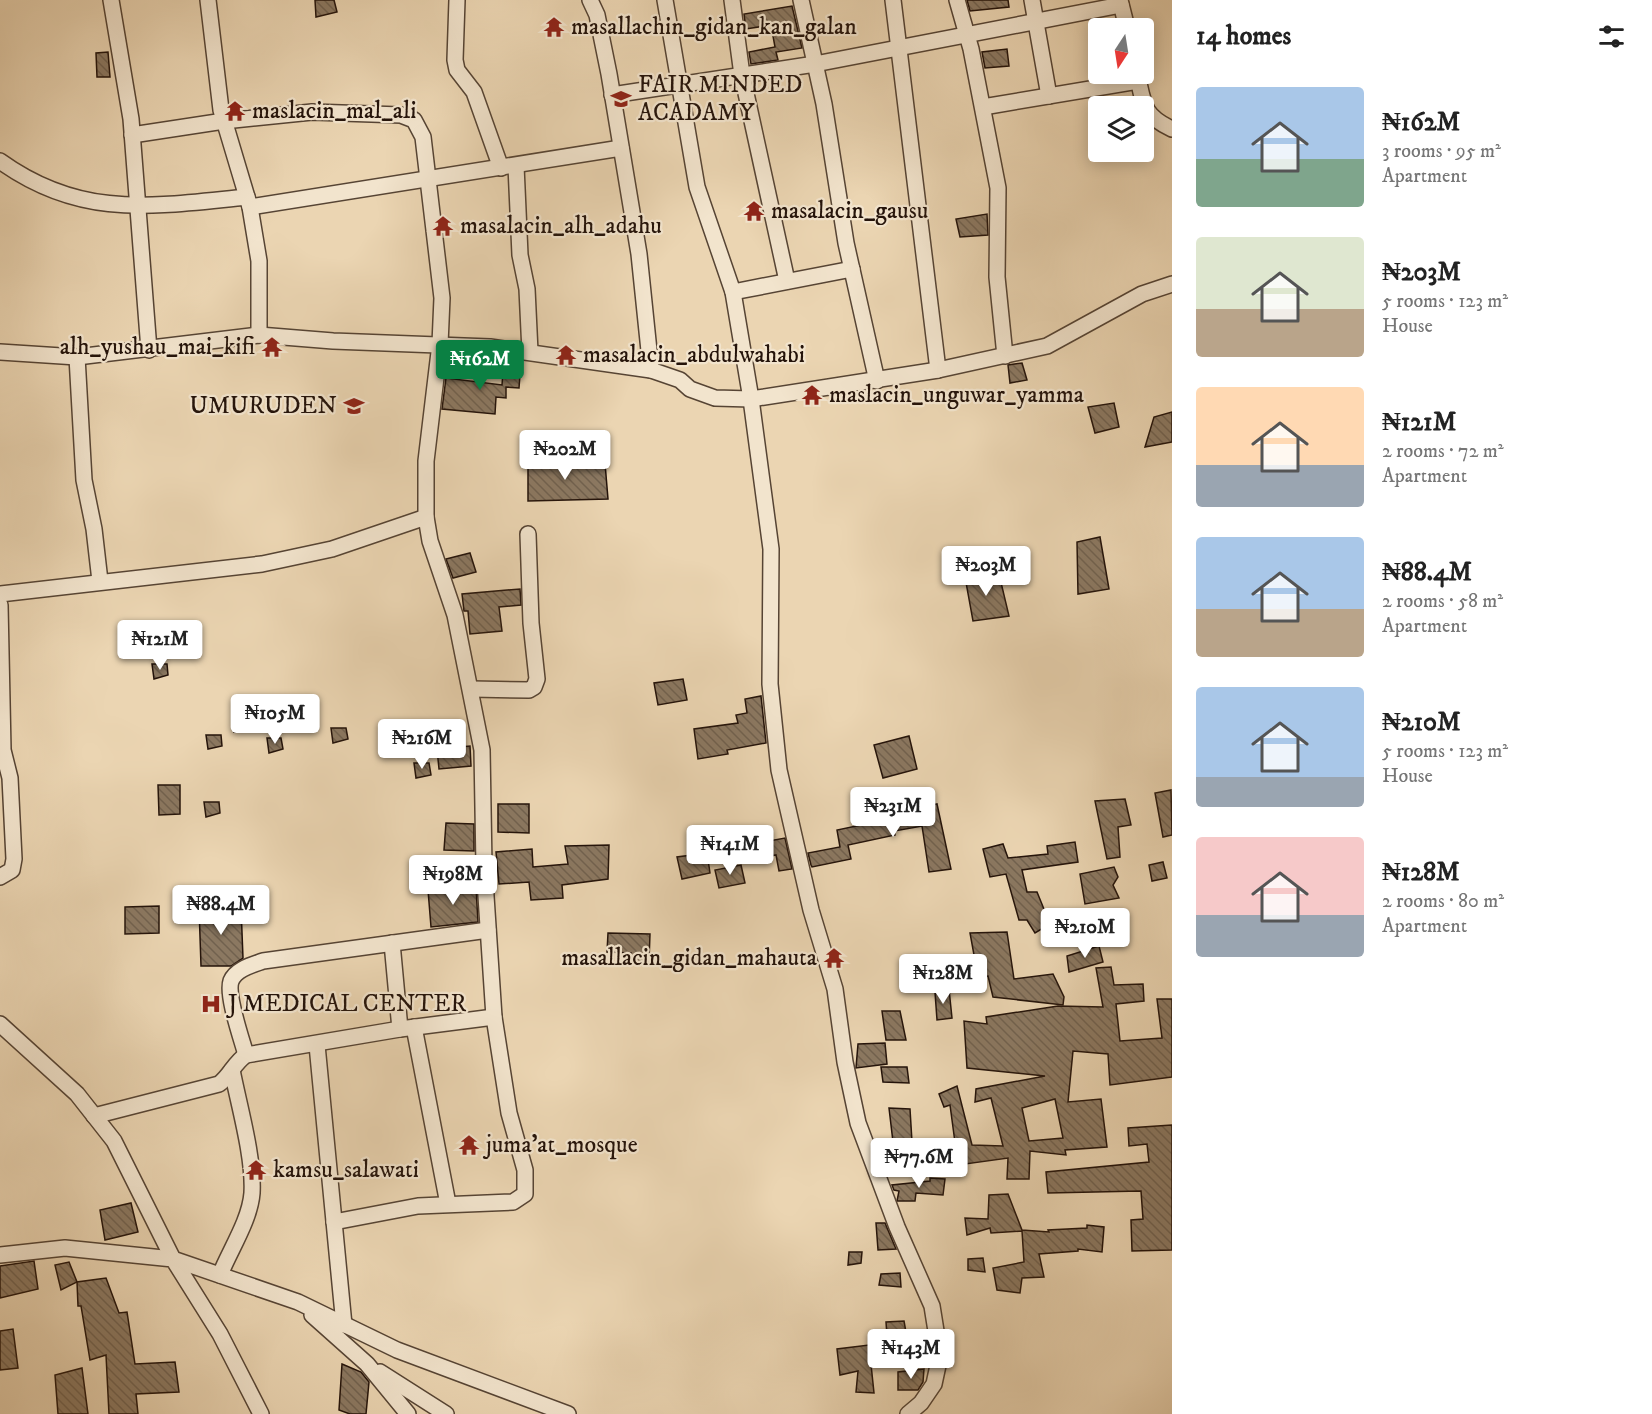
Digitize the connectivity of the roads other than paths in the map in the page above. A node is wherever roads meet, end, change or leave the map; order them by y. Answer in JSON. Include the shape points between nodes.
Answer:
{"nodes":[{"id":1,"x":111,"y":0,"type":"edge"},
{"id":2,"x":208,"y":0,"type":"edge"},
{"id":3,"x":457,"y":0,"type":"edge"},
{"id":4,"x":590,"y":0,"type":"edge"},
{"id":5,"x":665,"y":0,"type":"edge"},
{"id":6,"x":732,"y":0,"type":"edge"},
{"id":7,"x":801,"y":0,"type":"edge"},
{"id":8,"x":893,"y":0,"type":"edge"},
{"id":9,"x":957,"y":0,"type":"edge"},
{"id":10,"x":1032,"y":0,"type":"edge"},
{"id":11,"x":1121,"y":3,"type":"edge"},
{"id":12,"x":1125,"y":18,"type":"edge"},
{"id":13,"x":1036,"y":23,"type":"junction"},
{"id":14,"x":967,"y":35,"type":"junction"},
{"id":15,"x":900,"y":48,"type":"junction"},
{"id":16,"x":815,"y":64,"type":"junction"},
{"id":17,"x":742,"y":75,"type":"junction"},
{"id":18,"x":681,"y":84,"type":"junction"},
{"id":19,"x":1105,"y":84,"type":"edge"},
{"id":20,"x":1139,"y":84,"type":"edge"},
{"id":21,"x":612,"y":95,"type":"junction"},
{"id":22,"x":1049,"y":96,"type":"junction"},
{"id":23,"x":983,"y":107,"type":"junction"},
{"id":24,"x":224,"y":121,"type":"junction"},
{"id":25,"x":1172,"y":129,"type":"edge"},
{"id":26,"x":132,"y":135,"type":"junction"},
{"id":27,"x":621,"y":148,"type":"junction"},
{"id":28,"x":0,"y":161,"type":"edge"},
{"id":29,"x":516,"y":166,"type":"junction"},
{"id":30,"x":501,"y":168,"type":"junction"},
{"id":31,"x":428,"y":180,"type":"junction"},
{"id":32,"x":249,"y":202,"type":"junction"},
{"id":33,"x":139,"y":207,"type":"junction"},
{"id":34,"x":852,"y":269,"type":"junction"},
{"id":35,"x":787,"y":281,"type":"junction"},
{"id":36,"x":1172,"y":284,"type":"edge"},
{"id":37,"x":733,"y":292,"type":"junction"},
{"id":38,"x":259,"y":335,"type":"junction"},
{"id":39,"x":440,"y":344,"type":"junction"},
{"id":40,"x":149,"y":350,"type":"junction"},
{"id":41,"x":0,"y":352,"type":"edge"},
{"id":42,"x":530,"y":352,"type":"junction"},
{"id":43,"x":1005,"y":356,"type":"junction"},
{"id":44,"x":77,"y":357,"type":"junction"},
{"id":45,"x":651,"y":370,"type":"junction"},
{"id":46,"x":938,"y":370,"type":"junction"},
{"id":47,"x":877,"y":381,"type":"junction"},
{"id":48,"x":750,"y":399,"type":"junction"},
{"id":49,"x":426,"y":517,"type":"junction"},
{"id":50,"x":528,"y":534,"type":"dead end"},
{"id":51,"x":100,"y":581,"type":"junction"},
{"id":52,"x":0,"y":594,"type":"edge"},
{"id":53,"x":0,"y":605,"type":"edge"},
{"id":54,"x":472,"y":689,"type":"junction"},
{"id":55,"x":2,"y":750,"type":"edge"},
{"id":56,"x":0,"y":877,"type":"edge"},
{"id":57,"x":488,"y":930,"type":"junction"},
{"id":58,"x":392,"y":943,"type":"junction"},
{"id":59,"x":494,"y":1017,"type":"junction"},
{"id":60,"x":0,"y":1024,"type":"edge"},
{"id":61,"x":407,"y":1028,"type":"junction"},
{"id":62,"x":317,"y":1045,"type":"junction"},
{"id":63,"x":246,"y":1056,"type":"junction"},
{"id":64,"x":232,"y":1070,"type":"junction"},
{"id":65,"x":94,"y":1116,"type":"junction"},
{"id":66,"x":448,"y":1204,"type":"junction"},
{"id":67,"x":334,"y":1222,"type":"junction"},
{"id":68,"x":0,"y":1255,"type":"edge"},
{"id":69,"x":173,"y":1259,"type":"junction"},
{"id":70,"x":220,"y":1275,"type":"junction"},
{"id":71,"x":298,"y":1302,"type":"junction"},
{"id":72,"x":344,"y":1325,"type":"junction"},
{"id":73,"x":367,"y":1364,"type":"junction"},
{"id":74,"x":261,"y":1414,"type":"edge"},
{"id":75,"x":408,"y":1414,"type":"edge"},
{"id":76,"x":446,"y":1414,"type":"edge"},
{"id":77,"x":568,"y":1414,"type":"edge"},
{"id":78,"x":908,"y":1414,"type":"edge"}],
"edges":[{"from":1,"to":26,"type":"street"},
{"from":2,"to":24,"type":"street"},
{"from":3,"to":30,"type":"street","via":[[457,70],[474,92]]},
{"from":4,"to":21,"type":"street","via":[[597,15]]},
{"from":5,"to":18,"type":"street"},
{"from":6,"to":17,"type":"street"},
{"from":7,"to":16,"type":"street"},
{"from":8,"to":15,"type":"street"},
{"from":9,"to":14,"type":"street"},
{"from":10,"to":13,"type":"street"},
{"from":11,"to":12,"type":"street"},
{"from":11,"to":13,"type":"street"},
{"from":13,"to":14,"type":"street"},
{"from":13,"to":22,"type":"street"},
{"from":14,"to":15,"type":"street"},
{"from":14,"to":23,"type":"street"},
{"from":15,"to":16,"type":"street"},
{"from":15,"to":46,"type":"street"},
{"from":16,"to":17,"type":"street"},
{"from":16,"to":34,"type":"street"},
{"from":17,"to":18,"type":"street"},
{"from":17,"to":35,"type":"street"},
{"from":18,"to":21,"type":"street"},
{"from":18,"to":37,"type":"street","via":[[697,187]]},
{"from":19,"to":22,"type":"street"},
{"from":20,"to":25,"type":"street","via":[[1145,110],[1155,121]]},
{"from":21,"to":27,"type":"street"},
{"from":22,"to":23,"type":"street"},
{"from":23,"to":43,"type":"street","via":[[998,188],[997,277]]},
{"from":24,"to":26,"type":"street"},
{"from":24,"to":31,"type":"street","via":[[312,112],[401,115],[414,120],[419,127]]},
{"from":24,"to":32,"type":"street"},
{"from":26,"to":33,"type":"street"},
{"from":27,"to":29,"type":"street"},
{"from":27,"to":45,"type":"street","via":[[639,254]]},
{"from":28,"to":33,"type":"street","via":[[42,187],[76,198]]},
{"from":29,"to":30,"type":"street"},
{"from":29,"to":42,"type":"street"},
{"from":30,"to":31,"type":"street"},
{"from":31,"to":32,"type":"street"},
{"from":31,"to":39,"type":"street","via":[[440,267]]},
{"from":32,"to":33,"type":"street"},
{"from":32,"to":38,"type":"street","via":[[259,261]]},
{"from":33,"to":40,"type":"street"},
{"from":34,"to":35,"type":"street"},
{"from":34,"to":47,"type":"street"},
{"from":35,"to":37,"type":"street"},
{"from":36,"to":43,"type":"street","via":[[1142,294],[1047,346]]},
{"from":37,"to":48,"type":"street"},
{"from":38,"to":39,"type":"street"},
{"from":38,"to":40,"type":"street"},
{"from":39,"to":42,"type":"street"},
{"from":39,"to":49,"type":"street","via":[[426,461]]},
{"from":40,"to":44,"type":"street"},
{"from":41,"to":44,"type":"street"},
{"from":42,"to":45,"type":"street"},
{"from":43,"to":46,"type":"street"},
{"from":44,"to":51,"type":"street","via":[[84,480]]},
{"from":45,"to":48,"type":"street","via":[[715,398]]},
{"from":46,"to":47,"type":"street"},
{"from":47,"to":48,"type":"street"},
{"from":48,"to":78,"type":"street","via":[[771,549],[770,684],[779,770],[811,910],[835,989],[844,1062],[858,1123],[932,1306],[940,1356],[934,1384]]},
{"from":49,"to":51,"type":"street","via":[[332,549],[262,564]]},
{"from":49,"to":54,"type":"street"},
{"from":50,"to":54,"type":"street","via":[[537,679],[529,690]]},
{"from":51,"to":52,"type":"street"},
{"from":53,"to":55,"type":"street"},
{"from":54,"to":57,"type":"street","via":[[482,750]]},
{"from":55,"to":56,"type":"street","via":[[10,778],[14,859],[12,870]]},
{"from":57,"to":58,"type":"street"},
{"from":57,"to":59,"type":"street"},
{"from":58,"to":61,"type":"street"},
{"from":58,"to":63,"type":"street","via":[[262,961],[241,969],[231,980],[230,991]]},
{"from":59,"to":61,"type":"street"},
{"from":59,"to":66,"type":"street","via":[[509,1113],[525,1170],[525,1194],[513,1202]]},
{"from":60,"to":65,"type":"street","via":[[77,1094]]},
{"from":61,"to":62,"type":"street"},
{"from":61,"to":66,"type":"street"},
{"from":62,"to":63,"type":"street"},
{"from":62,"to":67,"type":"street"},
{"from":63,"to":64,"type":"street"},
{"from":64,"to":65,"type":"street","via":[[219,1084]]},
{"from":64,"to":70,"type":"street","via":[[252,1193]]},
{"from":65,"to":69,"type":"street","via":[[114,1141]]},
{"from":66,"to":67,"type":"street"},
{"from":67,"to":72,"type":"street"},
{"from":68,"to":69,"type":"street","via":[[65,1248]]},
{"from":69,"to":70,"type":"street"},
{"from":69,"to":74,"type":"street"},
{"from":70,"to":71,"type":"street"},
{"from":71,"to":72,"type":"street"},
{"from":71,"to":73,"type":"street"},
{"from":72,"to":77,"type":"street","via":[[397,1350]]},
{"from":73,"to":75,"type":"street"},
{"from":73,"to":76,"type":"street"}]}
